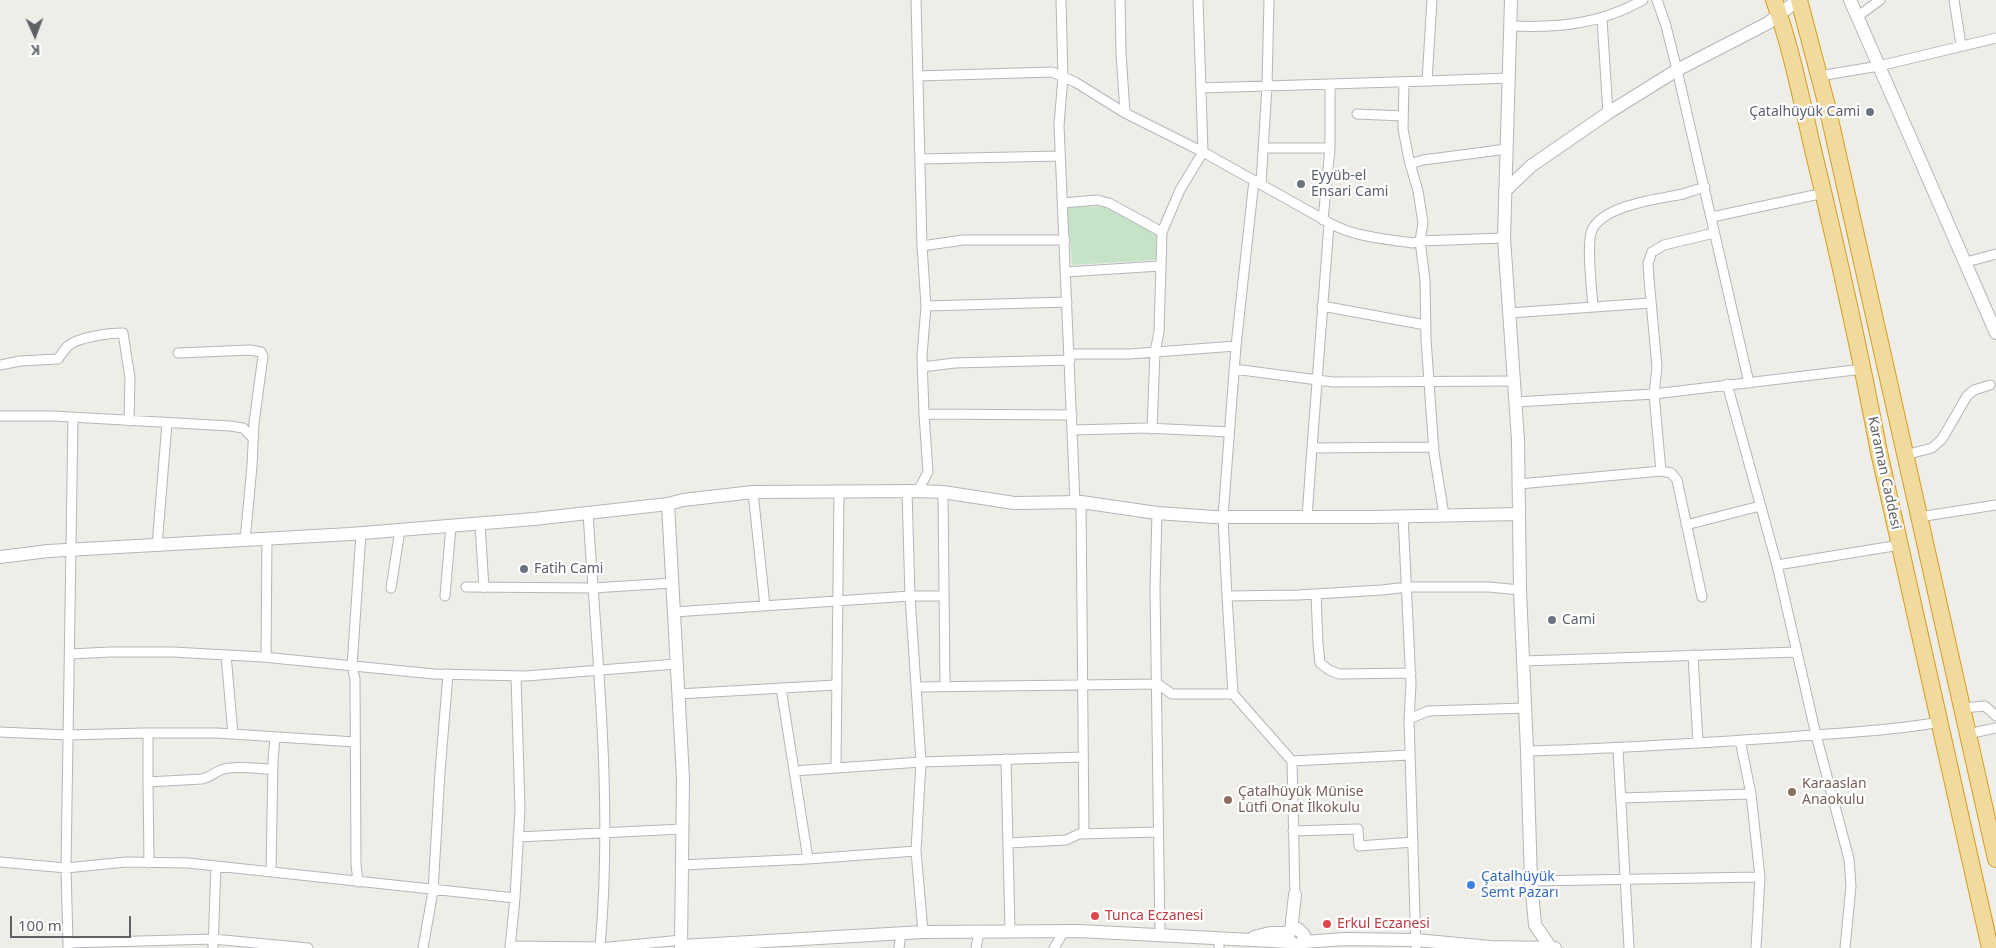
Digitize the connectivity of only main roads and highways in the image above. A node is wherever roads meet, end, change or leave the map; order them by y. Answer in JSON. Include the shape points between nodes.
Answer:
{"nodes":[{"id":1,"x":1774,"y":0,"type":"edge"},
{"id":2,"x":1798,"y":0,"type":"edge"},
{"id":3,"x":1991,"y":809,"type":"edge"},
{"id":4,"x":1995,"y":849,"type":"edge"},
{"id":5,"x":1990,"y":948,"type":"edge"}],
"edges":[{"from":1,"to":5,"type":"highway","name":"Karaman Caddesi","via":[[1824,193]]},
{"from":2,"to":3,"type":"highway","name":"Karaman Caddesi","via":[[1819,76],[1968,734]]},
{"from":3,"to":4,"type":"highway","name":"Karaman Caddesi"}]}
